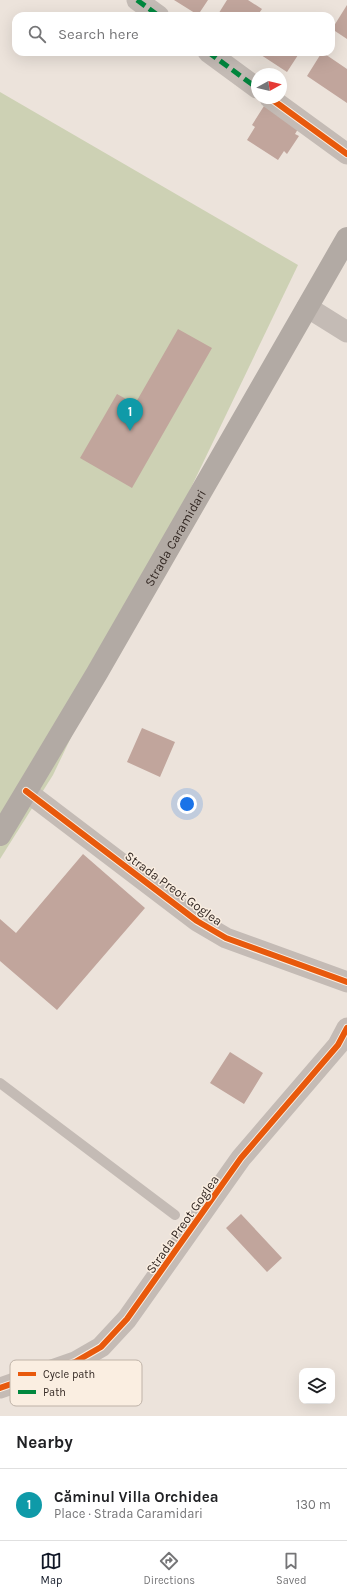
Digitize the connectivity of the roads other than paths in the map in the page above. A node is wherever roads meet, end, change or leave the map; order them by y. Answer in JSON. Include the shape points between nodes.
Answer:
{"nodes":[{"id":1,"x":137,"y":0,"type":"edge"},
{"id":2,"x":154,"y":12,"type":"edge"},
{"id":3,"x":213,"y":56,"type":"edge"},
{"id":4,"x":251,"y":84,"type":"edge"},
{"id":5,"x":278,"y":104,"type":"edge"},
{"id":6,"x":347,"y":154,"type":"edge"},
{"id":7,"x":347,"y":238,"type":"edge"},
{"id":8,"x":307,"y":308,"type":"junction"},
{"id":9,"x":347,"y":332,"type":"edge"},
{"id":10,"x":26,"y":791,"type":"junction"},
{"id":11,"x":0,"y":835,"type":"edge"},
{"id":12,"x":347,"y":982,"type":"edge"},
{"id":13,"x":347,"y":1028,"type":"edge"},
{"id":14,"x":0,"y":1083,"type":"edge"},
{"id":15,"x":175,"y":1215,"type":"dead end"},
{"id":16,"x":78,"y":1360,"type":"edge"},
{"id":17,"x":10,"y":1385,"type":"edge"},
{"id":18,"x":0,"y":1388,"type":"edge"}],
"edges":[{"from":1,"to":2,"type":"street"},
{"from":3,"to":4,"type":"street"},
{"from":5,"to":6,"type":"street"},
{"from":7,"to":8,"type":"main road","name":"Strada Caramidari"},
{"from":8,"to":9,"type":"street"},
{"from":8,"to":10,"type":"main road","name":"Strada Caramidari","via":[[97,673]]},
{"from":10,"to":11,"type":"main road","name":"Strada Caramidari"},
{"from":10,"to":12,"type":"street","name":"Strada Preot Goglea","via":[[197,921],[226,938]]},
{"from":13,"to":16,"type":"street","name":"Strada Preot Goglea","via":[[338,1045],[242,1158],[136,1306],[101,1347]]},
{"from":14,"to":15,"type":"lane"},
{"from":17,"to":18,"type":"street","name":"Strada Preot Goglea"}]}
